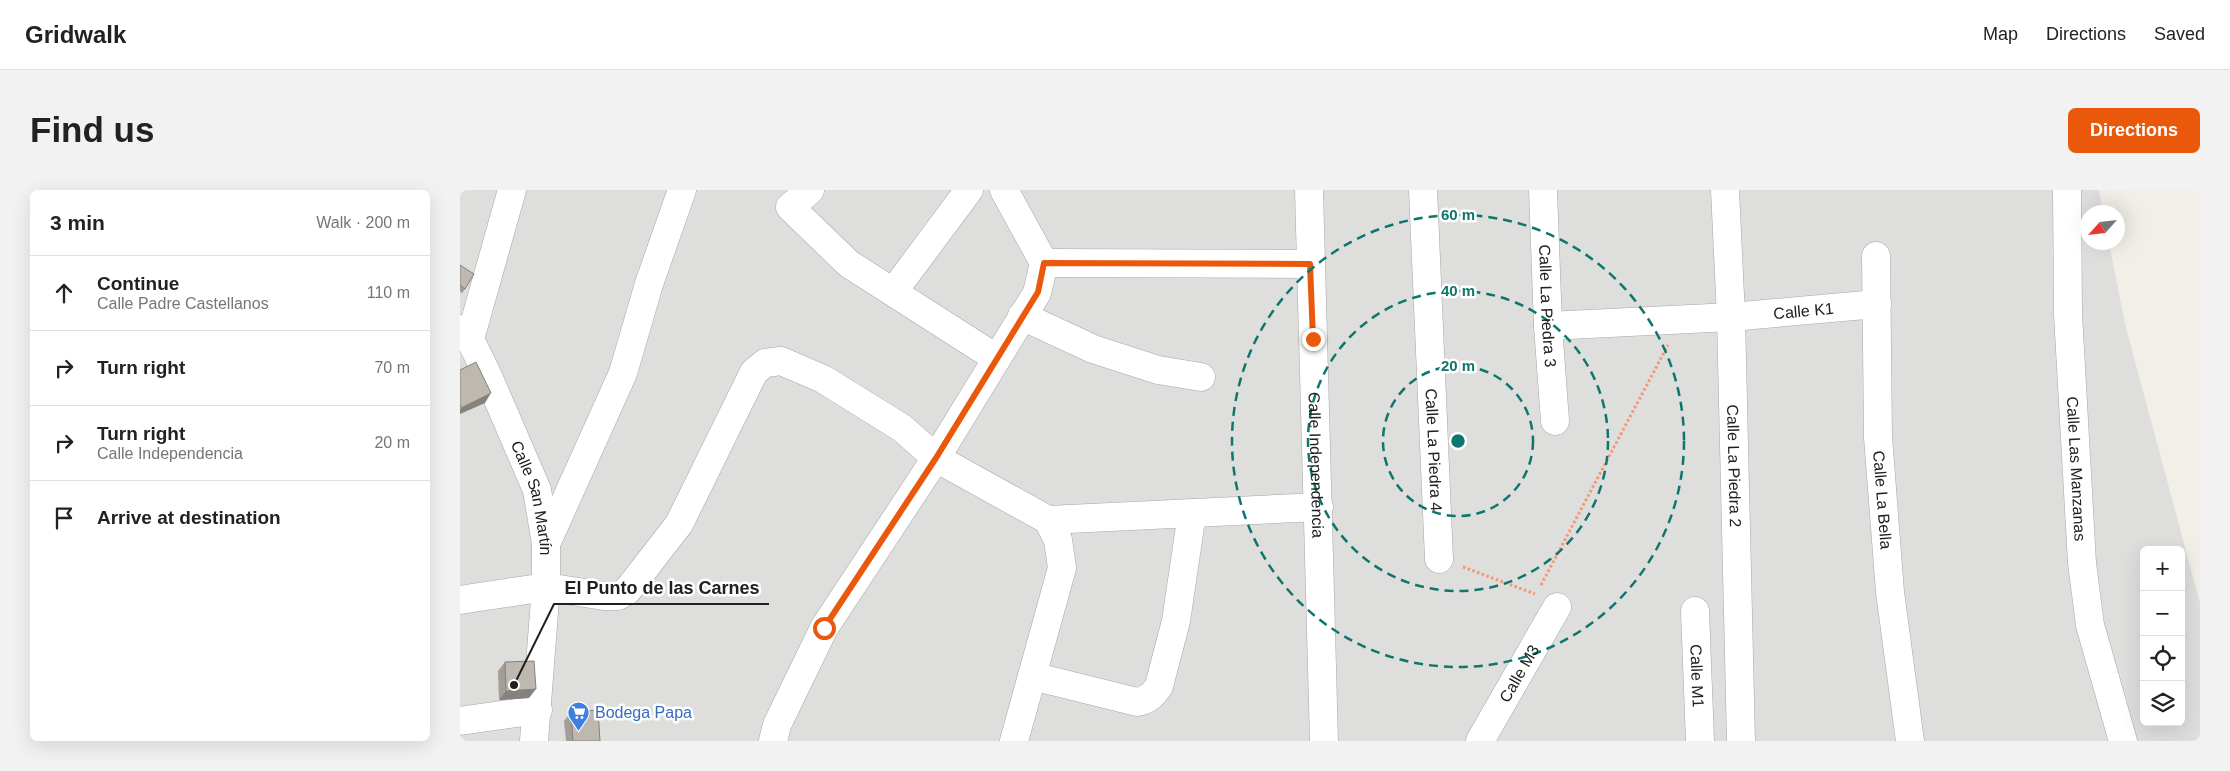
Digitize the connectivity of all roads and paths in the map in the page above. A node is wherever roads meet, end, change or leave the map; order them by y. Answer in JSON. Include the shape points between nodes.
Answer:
{"nodes":[{"id":1,"x":512,"y":190,"type":"edge"},
{"id":2,"x":682,"y":190,"type":"edge"},
{"id":3,"x":810,"y":190,"type":"edge"},
{"id":4,"x":970,"y":190,"type":"edge"},
{"id":5,"x":1004,"y":190,"type":"edge"},
{"id":6,"x":1309,"y":190,"type":"edge"},
{"id":7,"x":1423,"y":190,"type":"edge"},
{"id":8,"x":1543,"y":190,"type":"edge"},
{"id":9,"x":1726,"y":190,"type":"edge"},
{"id":10,"x":2067,"y":190,"type":"edge"},
{"id":11,"x":1876,"y":256,"type":"dead end"},
{"id":12,"x":1044,"y":263,"type":"junction"},
{"id":13,"x":1310,"y":264,"type":"junction"},
{"id":14,"x":893,"y":292,"type":"junction"},
{"id":15,"x":1877,"y":304,"type":"junction"},
{"id":16,"x":1022,"y":316,"type":"junction"},
{"id":17,"x":1731,"y":317,"type":"junction"},
{"id":18,"x":1682,"y":319,"type":"junction"},
{"id":19,"x":1548,"y":326,"type":"junction"},
{"id":20,"x":465,"y":334,"type":"edge"},
{"id":21,"x":996,"y":358,"type":"junction"},
{"id":22,"x":1201,"y":377,"type":"dead end"},
{"id":23,"x":1555,"y":421,"type":"dead end"},
{"id":24,"x":936,"y":458,"type":"junction"},
{"id":25,"x":1319,"y":507,"type":"junction"},
{"id":26,"x":1192,"y":513,"type":"junction"},
{"id":27,"x":1048,"y":520,"type":"junction"},
{"id":28,"x":546,"y":544,"type":"junction"},
{"id":29,"x":1439,"y":559,"type":"joint"},
{"id":30,"x":546,"y":587,"type":"junction"},
{"id":31,"x":460,"y":600,"type":"edge"},
{"id":32,"x":1547,"y":600,"type":"junction"},
{"id":33,"x":1695,"y":611,"type":"dead end"},
{"id":34,"x":1032,"y":676,"type":"junction"},
{"id":35,"x":538,"y":710,"type":"junction"},
{"id":36,"x":460,"y":722,"type":"edge"},
{"id":37,"x":534,"y":741,"type":"edge"},
{"id":38,"x":773,"y":741,"type":"edge"},
{"id":39,"x":1014,"y":741,"type":"edge"},
{"id":40,"x":1324,"y":741,"type":"edge"},
{"id":41,"x":1480,"y":741,"type":"edge"},
{"id":42,"x":1700,"y":741,"type":"edge"},
{"id":43,"x":1742,"y":741,"type":"edge"},
{"id":44,"x":1910,"y":741,"type":"edge"},
{"id":45,"x":2123,"y":741,"type":"edge"}],
"edges":[{"from":1,"to":20,"type":"street"},
{"from":2,"to":28,"type":"street","via":[[649,284],[623,373]]},
{"from":3,"to":14,"type":"street","via":[[790,206],[849,264]]},
{"from":4,"to":14,"type":"street"},
{"from":5,"to":12,"type":"street"},
{"from":6,"to":13,"type":"street","name":"Calle Independencia"},
{"from":7,"to":29,"type":"street","name":"Calle La Piedra 4"},
{"from":8,"to":19,"type":"street","name":"Calle La Piedra 3"},
{"from":9,"to":17,"type":"street","name":"Calle La Piedra 2"},
{"from":10,"to":45,"type":"street","name":"Calle Las Manzanas","via":[[2068,314],[2082,564],[2090,625]]},
{"from":11,"to":15,"type":"street","name":"Calle La Bella"},
{"from":12,"to":13,"type":"street"},
{"from":12,"to":16,"type":"street","via":[[1038,292]]},
{"from":13,"to":25,"type":"street","name":"Calle Independencia"},
{"from":14,"to":21,"type":"street"},
{"from":15,"to":17,"type":"street","name":"Calle K1"},
{"from":15,"to":44,"type":"street","name":"Calle La Bella","via":[[1878,437],[1890,592]]},
{"from":16,"to":21,"type":"street"},
{"from":16,"to":22,"type":"street","via":[[1101,352],[1158,370]]},
{"from":17,"to":18,"type":"street","name":"Calle K1"},
{"from":17,"to":43,"type":"street","name":"Calle La Piedra 2"},
{"from":18,"to":19,"type":"street","name":"Calle K1"},
{"from":18,"to":32,"type":"path"},
{"from":19,"to":23,"type":"street","name":"Calle La Piedra 3"},
{"from":20,"to":28,"type":"street","name":"Calle San Martín","via":[[537,490]]},
{"from":21,"to":24,"type":"street"},
{"from":24,"to":27,"type":"street"},
{"from":24,"to":30,"type":"street","via":[[902,428],[823,379],[781,361],[766,363],[754,372],[679,524],[628,591],[618,596],[604,596]]},
{"from":24,"to":38,"type":"street","via":[[824,628],[777,726]]},
{"from":25,"to":26,"type":"street"},
{"from":25,"to":40,"type":"street","name":"Calle Independencia"},
{"from":26,"to":27,"type":"street"},
{"from":26,"to":34,"type":"street","via":[[1176,621],[1159,686],[1153,695],[1137,702]]},
{"from":27,"to":34,"type":"street","via":[[1058,540],[1062,568]]},
{"from":28,"to":30,"type":"street","name":"Calle San Martín"},
{"from":29,"to":32,"type":"path"},
{"from":30,"to":31,"type":"street"},
{"from":30,"to":35,"type":"street","name":"Calle San Martín"},
{"from":32,"to":41,"type":"street","name":"Calle M3"},
{"from":33,"to":42,"type":"street","name":"Calle M1"},
{"from":34,"to":39,"type":"street"},
{"from":35,"to":36,"type":"street"},
{"from":35,"to":37,"type":"street","name":"Calle San Martín"}]}
